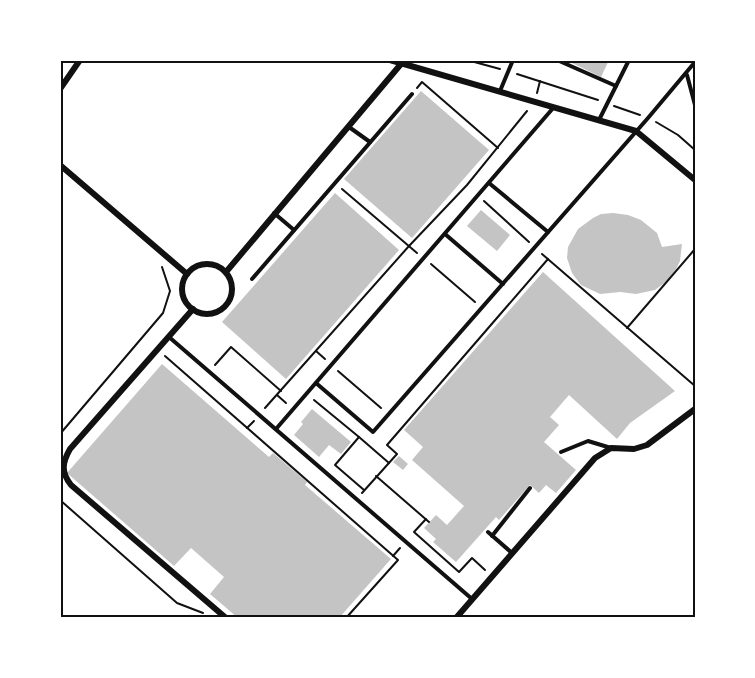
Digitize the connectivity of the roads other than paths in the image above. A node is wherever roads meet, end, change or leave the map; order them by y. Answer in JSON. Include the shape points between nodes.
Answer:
{"nodes":[{"id":1,"x":80,"y":60,"type":"edge"},
{"id":2,"x":390,"y":60,"type":"edge"},
{"id":3,"x":513,"y":60,"type":"edge"},
{"id":4,"x":557,"y":60,"type":"edge"},
{"id":5,"x":629,"y":60,"type":"edge"},
{"id":6,"x":695,"y":62,"type":"edge"},
{"id":7,"x":400,"y":64,"type":"junction"},
{"id":8,"x":686,"y":74,"type":"junction"},
{"id":9,"x":616,"y":86,"type":"junction"},
{"id":10,"x":60,"y":89,"type":"edge"},
{"id":11,"x":500,"y":91,"type":"junction"},
{"id":12,"x":412,"y":94,"type":"road end"},
{"id":13,"x":695,"y":105,"type":"edge"},
{"id":14,"x":555,"y":106,"type":"junction"},
{"id":15,"x":599,"y":120,"type":"junction"},
{"id":16,"x":349,"y":126,"type":"junction"},
{"id":17,"x":636,"y":131,"type":"junction"},
{"id":18,"x":370,"y":142,"type":"junction"},
{"id":19,"x":60,"y":165,"type":"edge"},
{"id":20,"x":695,"y":180,"type":"edge"},
{"id":21,"x":489,"y":183,"type":"junction"},
{"id":22,"x":274,"y":213,"type":"junction"},
{"id":23,"x":294,"y":230,"type":"junction"},
{"id":24,"x":548,"y":232,"type":"junction"},
{"id":25,"x":445,"y":234,"type":"junction"},
{"id":26,"x":226,"y":272,"type":"junction"},
{"id":27,"x":187,"y":274,"type":"junction"},
{"id":28,"x":252,"y":279,"type":"dead end"},
{"id":29,"x":502,"y":284,"type":"junction"},
{"id":30,"x":193,"y":309,"type":"junction"},
{"id":31,"x":169,"y":337,"type":"junction"},
{"id":32,"x":316,"y":383,"type":"junction"},
{"id":33,"x":695,"y":409,"type":"edge"},
{"id":34,"x":276,"y":429,"type":"junction"},
{"id":35,"x":611,"y":448,"type":"junction"},
{"id":36,"x":561,"y":452,"type":"dead end"},
{"id":37,"x":530,"y":488,"type":"dead end"},
{"id":38,"x":488,"y":532,"type":"dead end"},
{"id":39,"x":492,"y":536,"type":"junction"},
{"id":40,"x":512,"y":554,"type":"junction"},
{"id":41,"x":473,"y":599,"type":"junction"},
{"id":42,"x":226,"y":618,"type":"edge"},
{"id":43,"x":456,"y":618,"type":"edge"}],
"edges":[{"from":1,"to":10,"type":"street"},
{"from":2,"to":7,"type":"street"},
{"from":3,"to":11,"type":"lane"},
{"from":4,"to":9,"type":"lane"},
{"from":5,"to":9,"type":"lane"},
{"from":6,"to":8,"type":"lane"},
{"from":7,"to":11,"type":"street"},
{"from":7,"to":16,"type":"street"},
{"from":8,"to":13,"type":"lane"},
{"from":8,"to":17,"type":"lane"},
{"from":9,"to":15,"type":"lane"},
{"from":11,"to":14,"type":"street"},
{"from":12,"to":18,"type":"lane"},
{"from":14,"to":15,"type":"street"},
{"from":14,"to":21,"type":"lane"},
{"from":15,"to":17,"type":"street"},
{"from":16,"to":18,"type":"lane"},
{"from":16,"to":22,"type":"street"},
{"from":17,"to":20,"type":"street"},
{"from":17,"to":24,"type":"lane"},
{"from":18,"to":23,"type":"lane"},
{"from":19,"to":27,"type":"street"},
{"from":21,"to":24,"type":"lane"},
{"from":21,"to":25,"type":"lane"},
{"from":22,"to":23,"type":"lane"},
{"from":22,"to":26,"type":"street"},
{"from":23,"to":28,"type":"lane"},
{"from":24,"to":29,"type":"lane"},
{"from":25,"to":29,"type":"lane"},
{"from":25,"to":32,"type":"lane"},
{"from":26,"to":27,"type":"street","via":[[206,264]]},
{"from":26,"to":30,"type":"street","via":[[232,290],[224,308],[205,314]]},
{"from":27,"to":30,"type":"street","via":[[182,289]]},
{"from":29,"to":32,"type":"lane","via":[[373,432]]},
{"from":30,"to":31,"type":"street"},
{"from":31,"to":34,"type":"lane"},
{"from":31,"to":42,"type":"street","via":[[70,449],[64,476]]},
{"from":32,"to":34,"type":"lane"},
{"from":33,"to":35,"type":"street","via":[[647,445]]},
{"from":34,"to":41,"type":"lane"},
{"from":35,"to":36,"type":"lane","via":[[588,441]]},
{"from":35,"to":40,"type":"street","via":[[595,458]]},
{"from":37,"to":39,"type":"lane"},
{"from":38,"to":39,"type":"lane"},
{"from":39,"to":40,"type":"lane"},
{"from":40,"to":41,"type":"street"},
{"from":41,"to":43,"type":"street"}]}
